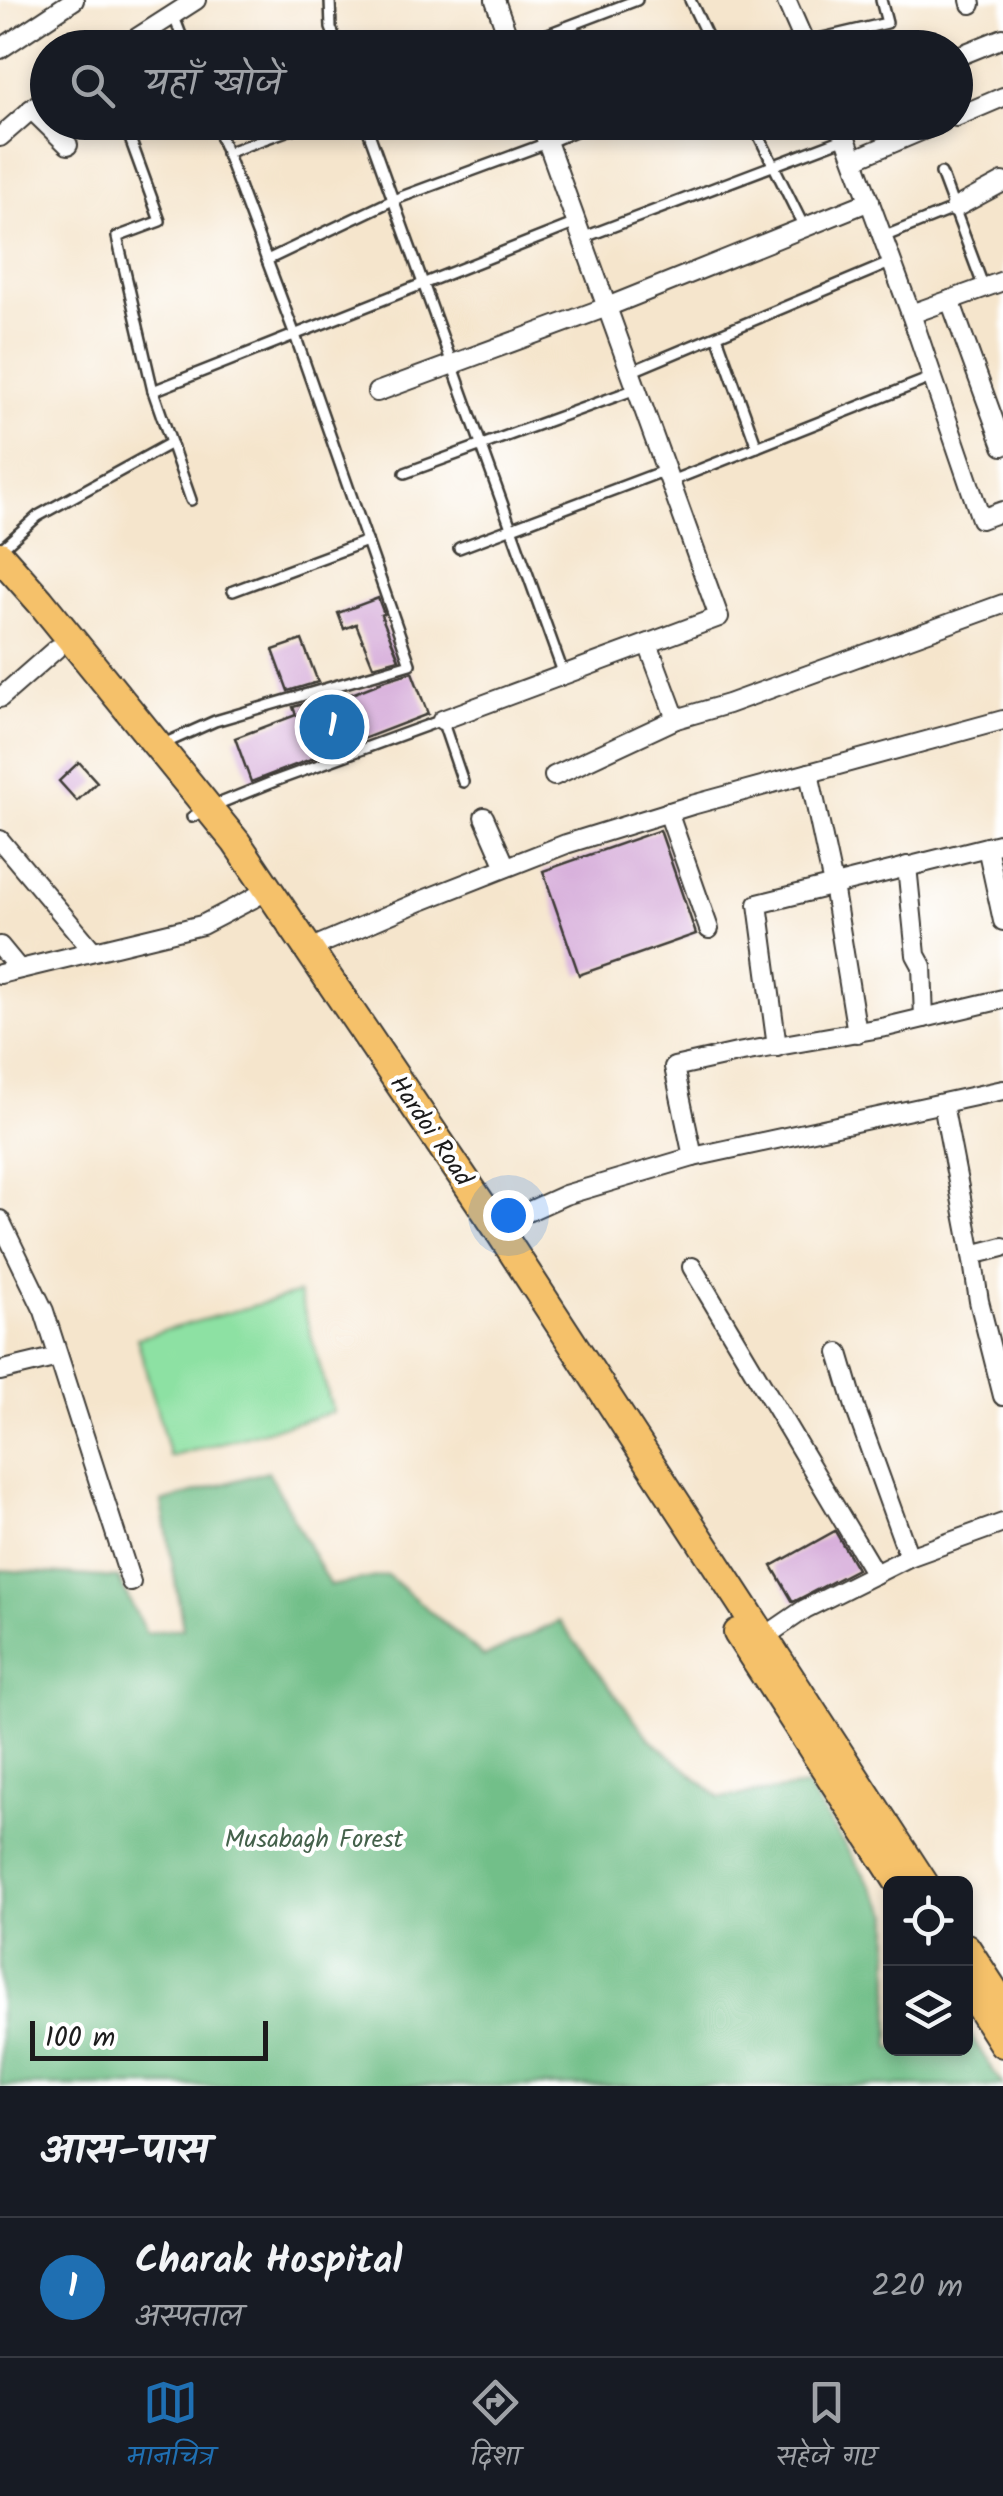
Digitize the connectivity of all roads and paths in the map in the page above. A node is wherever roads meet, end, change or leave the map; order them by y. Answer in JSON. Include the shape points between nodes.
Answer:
{"nodes":[{"id":1,"x":74,"y":0,"type":"edge"},
{"id":2,"x":196,"y":0,"type":"edge"},
{"id":3,"x":330,"y":0,"type":"edge"},
{"id":4,"x":495,"y":0,"type":"edge"},
{"id":5,"x":637,"y":0,"type":"edge"},
{"id":6,"x":690,"y":0,"type":"edge"},
{"id":7,"x":786,"y":0,"type":"edge"},
{"id":8,"x":881,"y":0,"type":"edge"},
{"id":9,"x":174,"y":14,"type":"junction"},
{"id":10,"x":149,"y":30,"type":"edge"},
{"id":11,"x":180,"y":30,"type":"edge"},
{"id":12,"x":333,"y":30,"type":"edge"},
{"id":13,"x":506,"y":30,"type":"edge"},
{"id":14,"x":557,"y":30,"type":"edge"},
{"id":15,"x":704,"y":30,"type":"edge"},
{"id":16,"x":800,"y":30,"type":"edge"},
{"id":17,"x":854,"y":30,"type":"edge"},
{"id":18,"x":1003,"y":38,"type":"edge"},
{"id":19,"x":0,"y":50,"type":"edge"},
{"id":20,"x":973,"y":50,"type":"edge"},
{"id":21,"x":1003,"y":97,"type":"edge"},
{"id":22,"x":30,"y":110,"type":"edge"},
{"id":23,"x":973,"y":110,"type":"edge"},
{"id":24,"x":0,"y":137,"type":"edge"},
{"id":25,"x":64,"y":140,"type":"edge"},
{"id":26,"x":131,"y":140,"type":"edge"},
{"id":27,"x":221,"y":140,"type":"edge"},
{"id":28,"x":262,"y":140,"type":"edge"},
{"id":29,"x":371,"y":140,"type":"edge"},
{"id":30,"x":546,"y":140,"type":"edge"},
{"id":31,"x":554,"y":140,"type":"edge"},
{"id":32,"x":761,"y":140,"type":"edge"},
{"id":33,"x":823,"y":140,"type":"edge"},
{"id":34,"x":847,"y":140,"type":"edge"},
{"id":35,"x":899,"y":140,"type":"edge"},
{"id":36,"x":547,"y":143,"type":"junction"},
{"id":37,"x":68,"y":144,"type":"dead end"},
{"id":38,"x":226,"y":153,"type":"junction"},
{"id":39,"x":854,"y":159,"type":"junction"},
{"id":40,"x":774,"y":165,"type":"junction"},
{"id":41,"x":941,"y":173,"type":"dead end"},
{"id":42,"x":1003,"y":182,"type":"edge"},
{"id":43,"x":393,"y":200,"type":"junction"},
{"id":44,"x":870,"y":201,"type":"junction"},
{"id":45,"x":954,"y":208,"type":"junction"},
{"id":46,"x":804,"y":228,"type":"junction"},
{"id":47,"x":579,"y":230,"type":"junction"},
{"id":48,"x":883,"y":237,"type":"junction"},
{"id":49,"x":267,"y":260,"type":"junction"},
{"id":50,"x":892,"y":262,"type":"junction"},
{"id":51,"x":1003,"y":281,"type":"edge"},
{"id":52,"x":423,"y":284,"type":"junction"},
{"id":53,"x":984,"y":288,"type":"junction"},
{"id":54,"x":950,"y":300,"type":"junction"},
{"id":55,"x":607,"y":308,"type":"junction"},
{"id":56,"x":912,"y":314,"type":"junction"},
{"id":57,"x":296,"y":335,"type":"junction"},
{"id":58,"x":717,"y":336,"type":"junction"},
{"id":59,"x":452,"y":364,"type":"junction"},
{"id":60,"x":933,"y":377,"type":"junction"},
{"id":61,"x":633,"y":380,"type":"junction"},
{"id":62,"x":153,"y":390,"type":"junction"},
{"id":63,"x":377,"y":392,"type":"dead end"},
{"id":64,"x":171,"y":444,"type":"junction"},
{"id":65,"x":481,"y":445,"type":"junction"},
{"id":66,"x":757,"y":446,"type":"junction"},
{"id":67,"x":1003,"y":446,"type":"edge"},
{"id":68,"x":405,"y":473,"type":"dead end"},
{"id":69,"x":668,"y":476,"type":"junction"},
{"id":70,"x":191,"y":500,"type":"dead end"},
{"id":71,"x":1003,"y":511,"type":"edge"},
{"id":72,"x":511,"y":529,"type":"junction"},
{"id":73,"x":367,"y":542,"type":"junction"},
{"id":74,"x":460,"y":548,"type":"dead end"},
{"id":75,"x":0,"y":553,"type":"edge"},
{"id":76,"x":0,"y":583,"type":"edge"},
{"id":77,"x":232,"y":591,"type":"dead end"},
{"id":78,"x":1003,"y":604,"type":"edge"},
{"id":79,"x":648,"y":644,"type":"junction"},
{"id":80,"x":56,"y":649,"type":"junction"},
{"id":81,"x":564,"y":674,"type":"junction"},
{"id":82,"x":0,"y":698,"type":"edge"},
{"id":83,"x":442,"y":720,"type":"junction"},
{"id":84,"x":676,"y":720,"type":"junction"},
{"id":85,"x":1003,"y":720,"type":"edge"},
{"id":86,"x":158,"y":746,"type":"junction"},
{"id":87,"x":810,"y":773,"type":"junction"},
{"id":88,"x":554,"y":776,"type":"dead end"},
{"id":89,"x":462,"y":782,"type":"dead end"},
{"id":90,"x":200,"y":812,"type":"junction"},
{"id":91,"x":668,"y":812,"type":"junction"},
{"id":92,"x":484,"y":817,"type":"dead end"},
{"id":93,"x":0,"y":840,"type":"edge"},
{"id":94,"x":995,"y":845,"type":"edge"},
{"id":95,"x":907,"y":866,"type":"junction"},
{"id":96,"x":506,"y":868,"type":"junction"},
{"id":97,"x":833,"y":885,"type":"junction"},
{"id":98,"x":260,"y":894,"type":"junction"},
{"id":99,"x":1003,"y":921,"type":"edge"},
{"id":100,"x":710,"y":929,"type":"dead end"},
{"id":101,"x":0,"y":946,"type":"edge"},
{"id":102,"x":309,"y":949,"type":"junction"},
{"id":103,"x":93,"y":951,"type":"junction"},
{"id":104,"x":9,"y":972,"type":"edge"},
{"id":105,"x":1003,"y":999,"type":"edge"},
{"id":106,"x":924,"y":1018,"type":"junction"},
{"id":107,"x":857,"y":1032,"type":"junction"},
{"id":108,"x":777,"y":1046,"type":"junction"},
{"id":109,"x":1003,"y":1090,"type":"edge"},
{"id":110,"x":943,"y":1104,"type":"junction"},
{"id":111,"x":693,"y":1157,"type":"junction"},
{"id":112,"x":468,"y":1200,"type":"junction"},
{"id":113,"x":0,"y":1220,"type":"edge"},
{"id":114,"x":496,"y":1226,"type":"junction"},
{"id":115,"x":1003,"y":1248,"type":"edge"},
{"id":116,"x":972,"y":1254,"type":"junction"},
{"id":117,"x":692,"y":1267,"type":"dead end"},
{"id":118,"x":840,"y":1352,"type":"dead end"},
{"id":119,"x":58,"y":1357,"type":"junction"},
{"id":120,"x":0,"y":1371,"type":"edge"},
{"id":121,"x":1003,"y":1396,"type":"edge"},
{"id":122,"x":1003,"y":1523,"type":"edge"},
{"id":123,"x":908,"y":1557,"type":"junction"},
{"id":124,"x":875,"y":1574,"type":"junction"},
{"id":125,"x":130,"y":1582,"type":"dead end"},
{"id":126,"x":756,"y":1643,"type":"junction"},
{"id":127,"x":910,"y":1876,"type":"edge"},
{"id":128,"x":973,"y":1959,"type":"edge"},
{"id":129,"x":973,"y":1996,"type":"edge"},
{"id":130,"x":1003,"y":2005,"type":"edge"},
{"id":131,"x":1003,"y":2043,"type":"edge"}],
"edges":[{"from":1,"to":19,"type":"street"},
{"from":2,"to":9,"type":"street"},
{"from":3,"to":12,"type":"lane"},
{"from":4,"to":13,"type":"street"},
{"from":5,"to":14,"type":"lane"},
{"from":6,"to":15,"type":"lane"},
{"from":7,"to":16,"type":"street"},
{"from":8,"to":17,"type":"lane","via":[[887,22]]},
{"from":9,"to":10,"type":"street"},
{"from":9,"to":11,"type":"lane"},
{"from":18,"to":20,"type":"street"},
{"from":21,"to":23,"type":"street"},
{"from":22,"to":24,"type":"street"},
{"from":25,"to":37,"type":"street"},
{"from":26,"to":62,"type":"lane","via":[[160,221],[118,237]]},
{"from":27,"to":38,"type":"lane"},
{"from":28,"to":38,"type":"lane"},
{"from":29,"to":43,"type":"lane"},
{"from":30,"to":36,"type":"street"},
{"from":31,"to":36,"type":"lane"},
{"from":32,"to":40,"type":"lane"},
{"from":33,"to":40,"type":"lane"},
{"from":34,"to":39,"type":"street"},
{"from":35,"to":39,"type":"street"},
{"from":36,"to":43,"type":"lane"},
{"from":36,"to":47,"type":"street"},
{"from":38,"to":49,"type":"lane"},
{"from":39,"to":44,"type":"street"},
{"from":40,"to":46,"type":"lane"},
{"from":40,"to":47,"type":"lane"},
{"from":41,"to":45,"type":"lane"},
{"from":42,"to":45,"type":"street"},
{"from":43,"to":49,"type":"lane"},
{"from":43,"to":52,"type":"lane"},
{"from":44,"to":46,"type":"street"},
{"from":44,"to":48,"type":"street"},
{"from":45,"to":48,"type":"lane"},
{"from":45,"to":53,"type":"lane"},
{"from":46,"to":55,"type":"street"},
{"from":47,"to":52,"type":"lane"},
{"from":47,"to":55,"type":"street"},
{"from":48,"to":50,"type":"street"},
{"from":49,"to":57,"type":"lane"},
{"from":50,"to":56,"type":"street"},
{"from":50,"to":58,"type":"lane"},
{"from":51,"to":53,"type":"street"},
{"from":52,"to":57,"type":"lane"},
{"from":52,"to":59,"type":"lane"},
{"from":53,"to":54,"type":"street"},
{"from":54,"to":56,"type":"street"},
{"from":54,"to":67,"type":"street"},
{"from":55,"to":59,"type":"street"},
{"from":55,"to":61,"type":"street"},
{"from":56,"to":60,"type":"street"},
{"from":57,"to":62,"type":"lane"},
{"from":57,"to":73,"type":"lane"},
{"from":58,"to":61,"type":"lane"},
{"from":58,"to":66,"type":"lane"},
{"from":59,"to":63,"type":"street"},
{"from":59,"to":65,"type":"lane"},
{"from":60,"to":66,"type":"lane"},
{"from":60,"to":71,"type":"street","via":[[982,519]]},
{"from":61,"to":65,"type":"lane"},
{"from":61,"to":69,"type":"street"},
{"from":62,"to":64,"type":"lane"},
{"from":64,"to":70,"type":"lane"},
{"from":64,"to":75,"type":"lane","via":[[38,516]]},
{"from":65,"to":68,"type":"lane"},
{"from":65,"to":72,"type":"lane"},
{"from":66,"to":69,"type":"lane"},
{"from":69,"to":72,"type":"lane"},
{"from":69,"to":79,"type":"street","via":[[719,617]]},
{"from":72,"to":74,"type":"lane"},
{"from":72,"to":81,"type":"lane"},
{"from":73,"to":77,"type":"lane"},
{"from":73,"to":86,"type":"lane","via":[[410,664],[215,721]]},
{"from":75,"to":86,"type":"main road","name":"Hardoi Road"},
{"from":76,"to":80,"type":"main road","name":"Hardoi Road"},
{"from":78,"to":84,"type":"street"},
{"from":79,"to":81,"type":"street"},
{"from":79,"to":84,"type":"street"},
{"from":80,"to":82,"type":"street"},
{"from":80,"to":90,"type":"main road","name":"Hardoi Road"},
{"from":81,"to":83,"type":"street"},
{"from":83,"to":89,"type":"lane"},
{"from":83,"to":90,"type":"lane"},
{"from":84,"to":88,"type":"street"},
{"from":85,"to":87,"type":"street"},
{"from":86,"to":90,"type":"main road","name":"Hardoi Road"},
{"from":87,"to":91,"type":"street"},
{"from":87,"to":97,"type":"street"},
{"from":90,"to":98,"type":"main road","name":"Hardoi Road","via":[[219,851]]},
{"from":91,"to":96,"type":"street"},
{"from":91,"to":100,"type":"street"},
{"from":92,"to":96,"type":"street"},
{"from":93,"to":103,"type":"street"},
{"from":94,"to":95,"type":"street"},
{"from":94,"to":99,"type":"street"},
{"from":95,"to":97,"type":"street"},
{"from":95,"to":106,"type":"street"},
{"from":96,"to":102,"type":"street"},
{"from":97,"to":107,"type":"street"},
{"from":97,"to":108,"type":"street","via":[[758,904]]},
{"from":98,"to":102,"type":"main road","name":"Hardoi Road"},
{"from":98,"to":103,"type":"street","via":[[202,925]]},
{"from":98,"to":112,"type":"main road","name":"Hardoi Road"},
{"from":101,"to":104,"type":"street"},
{"from":102,"to":112,"type":"main road","name":"Hardoi Road"},
{"from":103,"to":104,"type":"street"},
{"from":105,"to":106,"type":"street"},
{"from":106,"to":107,"type":"street"},
{"from":107,"to":108,"type":"street"},
{"from":108,"to":111,"type":"street","via":[[674,1067]]},
{"from":109,"to":110,"type":"street"},
{"from":110,"to":111,"type":"street"},
{"from":110,"to":116,"type":"street"},
{"from":111,"to":114,"type":"street","via":[[565,1195]]},
{"from":112,"to":114,"type":"main road","name":"Hardoi Road"},
{"from":112,"to":126,"type":"main road","name":"Hardoi Road"},
{"from":113,"to":119,"type":"street","via":[[44,1311]]},
{"from":114,"to":126,"type":"main road","name":"Hardoi Road"},
{"from":115,"to":116,"type":"street"},
{"from":116,"to":121,"type":"street"},
{"from":117,"to":124,"type":"street"},
{"from":118,"to":123,"type":"street"},
{"from":119,"to":120,"type":"street"},
{"from":119,"to":125,"type":"street"},
{"from":122,"to":123,"type":"street"},
{"from":123,"to":124,"type":"street"},
{"from":124,"to":126,"type":"street"},
{"from":126,"to":127,"type":"main road","name":"Hardoi Road"},
{"from":128,"to":130,"type":"main road"},
{"from":129,"to":131,"type":"main road"}]}
